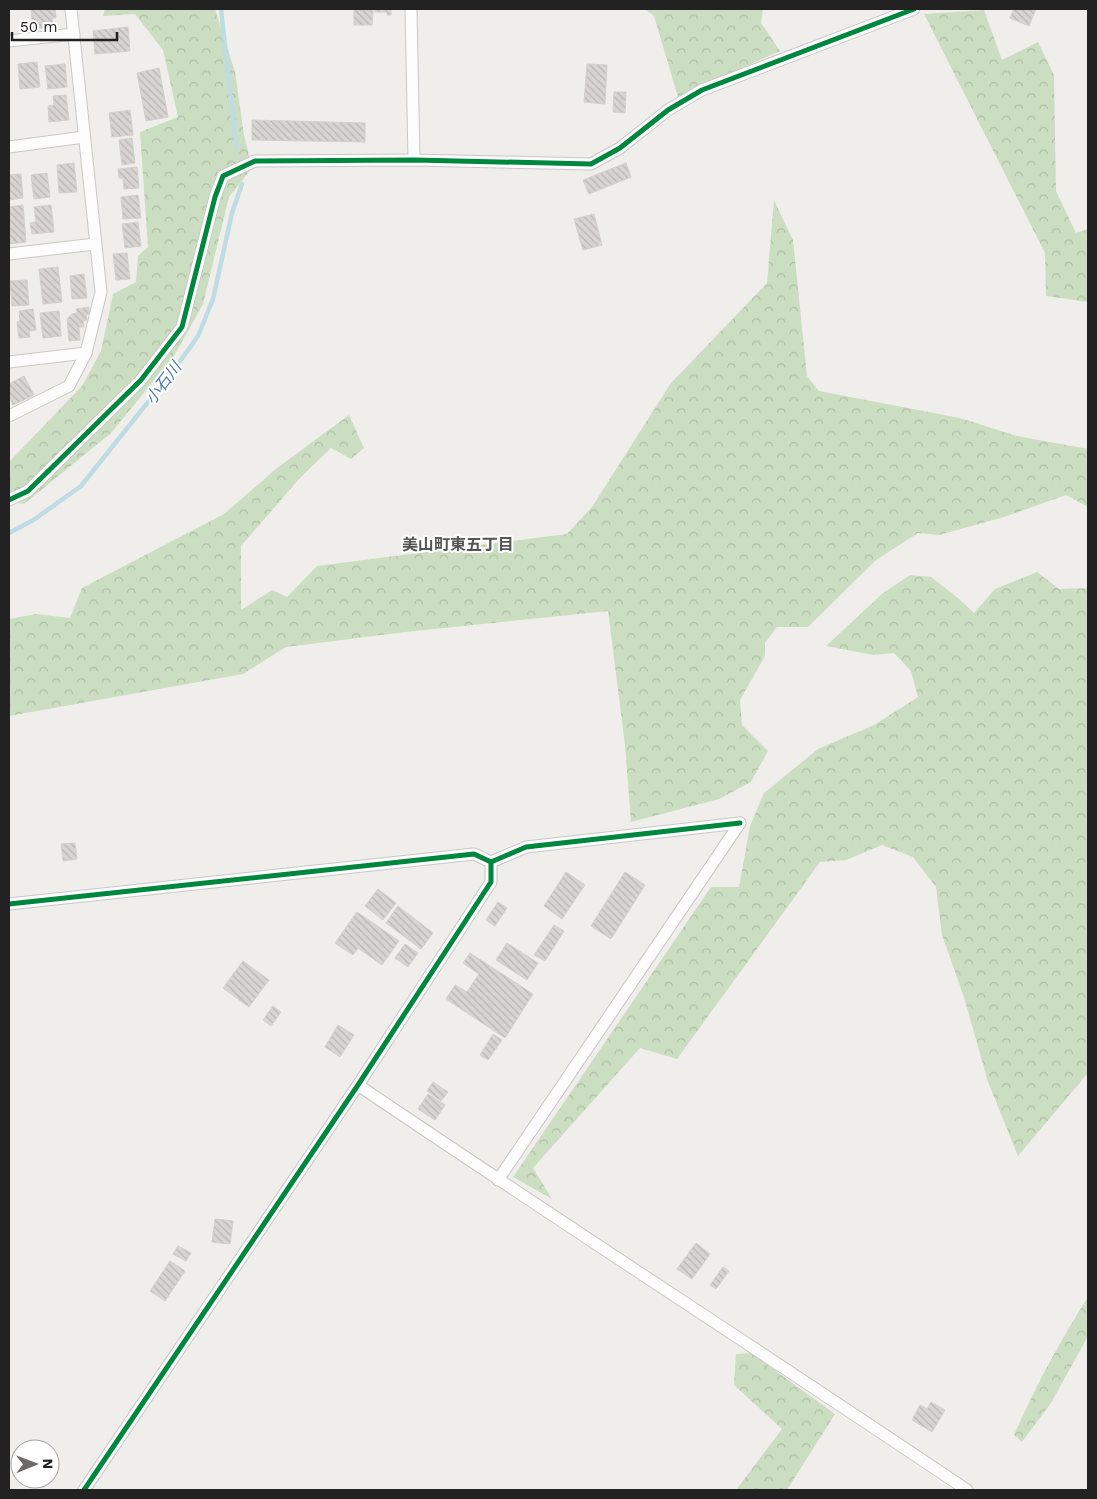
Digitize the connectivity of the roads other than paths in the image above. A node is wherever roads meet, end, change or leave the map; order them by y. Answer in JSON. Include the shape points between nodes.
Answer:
{"nodes":[{"id":1,"x":71,"y":9,"type":"edge"},
{"id":2,"x":411,"y":9,"type":"edge"},
{"id":3,"x":914,"y":9,"type":"edge"},
{"id":4,"x":74,"y":34,"type":"junction"},
{"id":5,"x":9,"y":42,"type":"edge"},
{"id":6,"x":84,"y":138,"type":"junction"},
{"id":7,"x":9,"y":147,"type":"edge"},
{"id":8,"x":414,"y":160,"type":"junction"},
{"id":9,"x":96,"y":244,"type":"junction"},
{"id":10,"x":9,"y":254,"type":"edge"},
{"id":11,"x":86,"y":353,"type":"junction"},
{"id":12,"x":9,"y":362,"type":"edge"},
{"id":13,"x":9,"y":416,"type":"edge"},
{"id":14,"x":9,"y":500,"type":"edge"},
{"id":15,"x":491,"y":862,"type":"junction"},
{"id":16,"x":9,"y":904,"type":"edge"},
{"id":17,"x":358,"y":1085,"type":"junction"},
{"id":18,"x":498,"y":1180,"type":"junction"},
{"id":19,"x":84,"y":1490,"type":"edge"},
{"id":20,"x":967,"y":1490,"type":"edge"}],
"edges":[{"from":1,"to":4,"type":"street"},
{"from":2,"to":8,"type":"street"},
{"from":3,"to":8,"type":"street","via":[[702,90],[668,110],[620,148],[591,164]]},
{"from":4,"to":5,"type":"street"},
{"from":4,"to":6,"type":"street"},
{"from":6,"to":7,"type":"street"},
{"from":6,"to":9,"type":"street"},
{"from":8,"to":14,"type":"street","via":[[255,161],[223,176],[182,327],[141,380],[28,491]]},
{"from":9,"to":10,"type":"street"},
{"from":9,"to":11,"type":"street","via":[[101,292]]},
{"from":11,"to":12,"type":"street"},
{"from":11,"to":13,"type":"street","via":[[69,386]]},
{"from":15,"to":16,"type":"street","via":[[474,854]]},
{"from":15,"to":17,"type":"street","via":[[491,882]]},
{"from":15,"to":18,"type":"street","via":[[526,847],[740,823]]},
{"from":17,"to":18,"type":"street"},
{"from":17,"to":19,"type":"street"},
{"from":18,"to":20,"type":"street"}]}
